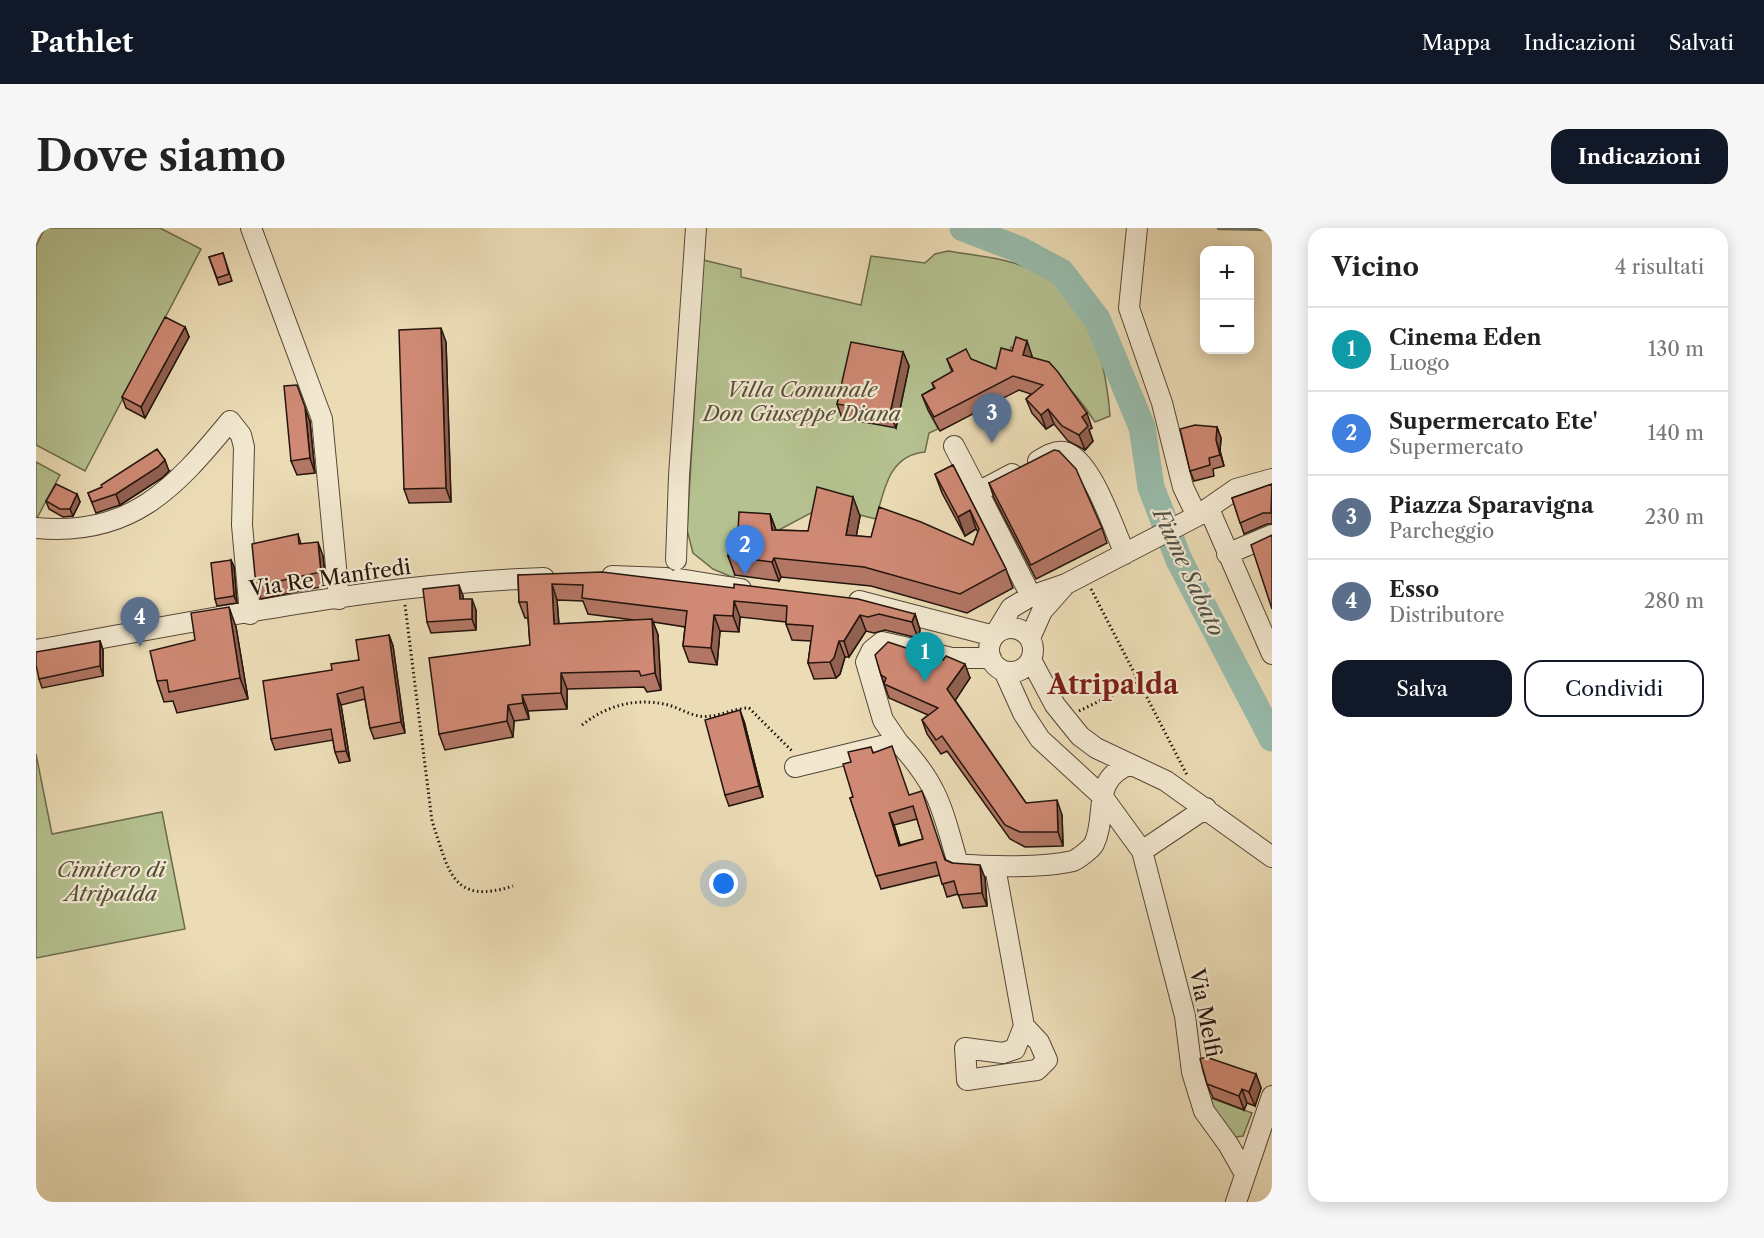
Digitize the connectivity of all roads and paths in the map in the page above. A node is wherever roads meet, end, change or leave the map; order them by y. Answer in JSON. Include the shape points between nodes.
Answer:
{"nodes":[{"id":1,"x":251,"y":228,"type":"edge"},
{"id":2,"x":696,"y":228,"type":"edge"},
{"id":3,"x":1136,"y":231,"type":"edge"},
{"id":4,"x":954,"y":446,"type":"dead end"},
{"id":5,"x":1272,"y":479,"type":"edge"},
{"id":6,"x":978,"y":492,"type":"junction"},
{"id":7,"x":1199,"y":515,"type":"junction"},
{"id":8,"x":36,"y":528,"type":"edge"},
{"id":9,"x":1272,"y":535,"type":"edge"},
{"id":10,"x":1130,"y":551,"type":"junction"},
{"id":11,"x":1227,"y":554,"type":"junction"},
{"id":12,"x":673,"y":568,"type":"junction"},
{"id":13,"x":587,"y":577,"type":"edge"},
{"id":14,"x":565,"y":578,"type":"edge"},
{"id":15,"x":1075,"y":580,"type":"junction"},
{"id":16,"x":403,"y":591,"type":"junction"},
{"id":17,"x":758,"y":591,"type":"edge"},
{"id":18,"x":1031,"y":596,"type":"junction"},
{"id":19,"x":339,"y":599,"type":"junction"},
{"id":20,"x":836,"y":599,"type":"edge"},
{"id":21,"x":1011,"y":608,"type":"junction"},
{"id":22,"x":250,"y":614,"type":"junction"},
{"id":23,"x":949,"y":626,"type":"junction"},
{"id":24,"x":972,"y":631,"type":"junction"},
{"id":25,"x":1030,"y":639,"type":"junction"},
{"id":26,"x":36,"y":650,"type":"edge"},
{"id":27,"x":1271,"y":650,"type":"edge"},
{"id":28,"x":995,"y":654,"type":"junction"},
{"id":29,"x":1030,"y":660,"type":"junction"},
{"id":30,"x":1139,"y":682,"type":"junction"},
{"id":31,"x":1066,"y":721,"type":"junction"},
{"id":32,"x":582,"y":725,"type":"dead end"},
{"id":33,"x":898,"y":742,"type":"junction"},
{"id":34,"x":1129,"y":765,"type":"junction"},
{"id":35,"x":801,"y":766,"type":"joint"},
{"id":36,"x":1188,"y":777,"type":"dead end"},
{"id":37,"x":1102,"y":796,"type":"junction"},
{"id":38,"x":1206,"y":808,"type":"junction"},
{"id":39,"x":1142,"y":851,"type":"junction"},
{"id":40,"x":1272,"y":856,"type":"edge"},
{"id":41,"x":995,"y":867,"type":"junction"},
{"id":42,"x":513,"y":886,"type":"dead end"},
{"id":43,"x":1024,"y":1026,"type":"dead end"},
{"id":44,"x":1272,"y":1096,"type":"edge"},
{"id":45,"x":1245,"y":1174,"type":"junction"},
{"id":46,"x":1236,"y":1202,"type":"edge"}],
"edges":[{"from":1,"to":19,"type":"street","via":[[322,419]]},
{"from":2,"to":12,"type":"street"},
{"from":3,"to":7,"type":"street","via":[[1128,308],[1162,403],[1183,487]]},
{"from":4,"to":6,"type":"street"},
{"from":5,"to":7,"type":"street","via":[[1236,489]]},
{"from":6,"to":10,"type":"street","via":[[1054,452],[1066,452],[1090,474]]},
{"from":6,"to":18,"type":"street"},
{"from":7,"to":10,"type":"street"},
{"from":7,"to":11,"type":"street"},
{"from":8,"to":22,"type":"street","via":[[115,521],[141,508],[166,492],[197,462],[230,421],[242,435],[244,447],[242,525]]},
{"from":9,"to":11,"type":"street"},
{"from":10,"to":15,"type":"street"},
{"from":11,"to":27,"type":"street"},
{"from":12,"to":13,"type":"street","via":[[633,576]]},
{"from":12,"to":17,"type":"street","via":[[715,586]]},
{"from":14,"to":16,"type":"street","name":"Via Re Manfredi","via":[[497,580]]},
{"from":15,"to":18,"type":"street"},
{"from":15,"to":25,"type":"street","via":[[1042,611]]},
{"from":15,"to":30,"type":"path"},
{"from":16,"to":19,"type":"street","name":"Via Re Manfredi"},
{"from":16,"to":42,"type":"path","via":[[432,821],[443,853],[455,879],[466,890],[485,893]]},
{"from":18,"to":21,"type":"street"},
{"from":19,"to":22,"type":"street","name":"Via Re Manfredi"},
{"from":20,"to":23,"type":"street","via":[[890,607]]},
{"from":21,"to":24,"type":"street"},
{"from":21,"to":28,"type":"street"},
{"from":22,"to":26,"type":"street","name":"Via Re Manfredi"},
{"from":23,"to":24,"type":"street"},
{"from":23,"to":28,"type":"street"},
{"from":24,"to":28,"type":"street"},
{"from":25,"to":28,"type":"street","via":[[1013,628]]},
{"from":25,"to":29,"type":"street"},
{"from":28,"to":29,"type":"street","via":[[1022,669]]},
{"from":28,"to":33,"type":"street","via":[[952,658],[882,642],[872,650],[866,662],[868,671],[883,720]]},
{"from":28,"to":37,"type":"street","via":[[1023,713],[1041,739]]},
{"from":29,"to":31,"type":"street"},
{"from":30,"to":31,"type":"path","via":[[1077,711]]},
{"from":30,"to":36,"type":"path"},
{"from":31,"to":34,"type":"street","via":[[1096,748]]},
{"from":32,"to":35,"type":"path","via":[[599,712],[628,703],[665,704],[700,717],[749,708]]},
{"from":33,"to":35,"type":"street"},
{"from":33,"to":41,"type":"street","via":[[926,773],[940,798],[958,864]]},
{"from":34,"to":37,"type":"street","via":[[1106,783]]},
{"from":34,"to":38,"type":"street","via":[[1166,781]]},
{"from":37,"to":39,"type":"street"},
{"from":37,"to":41,"type":"street","via":[[1093,844],[1075,861]]},
{"from":38,"to":39,"type":"street"},
{"from":38,"to":40,"type":"street"},
{"from":39,"to":45,"type":"street","name":"Via Melfi","via":[[1185,1016],[1192,1072],[1204,1111]]},
{"from":41,"to":43,"type":"street"},
{"from":44,"to":45,"type":"street"},
{"from":45,"to":46,"type":"street"}]}
